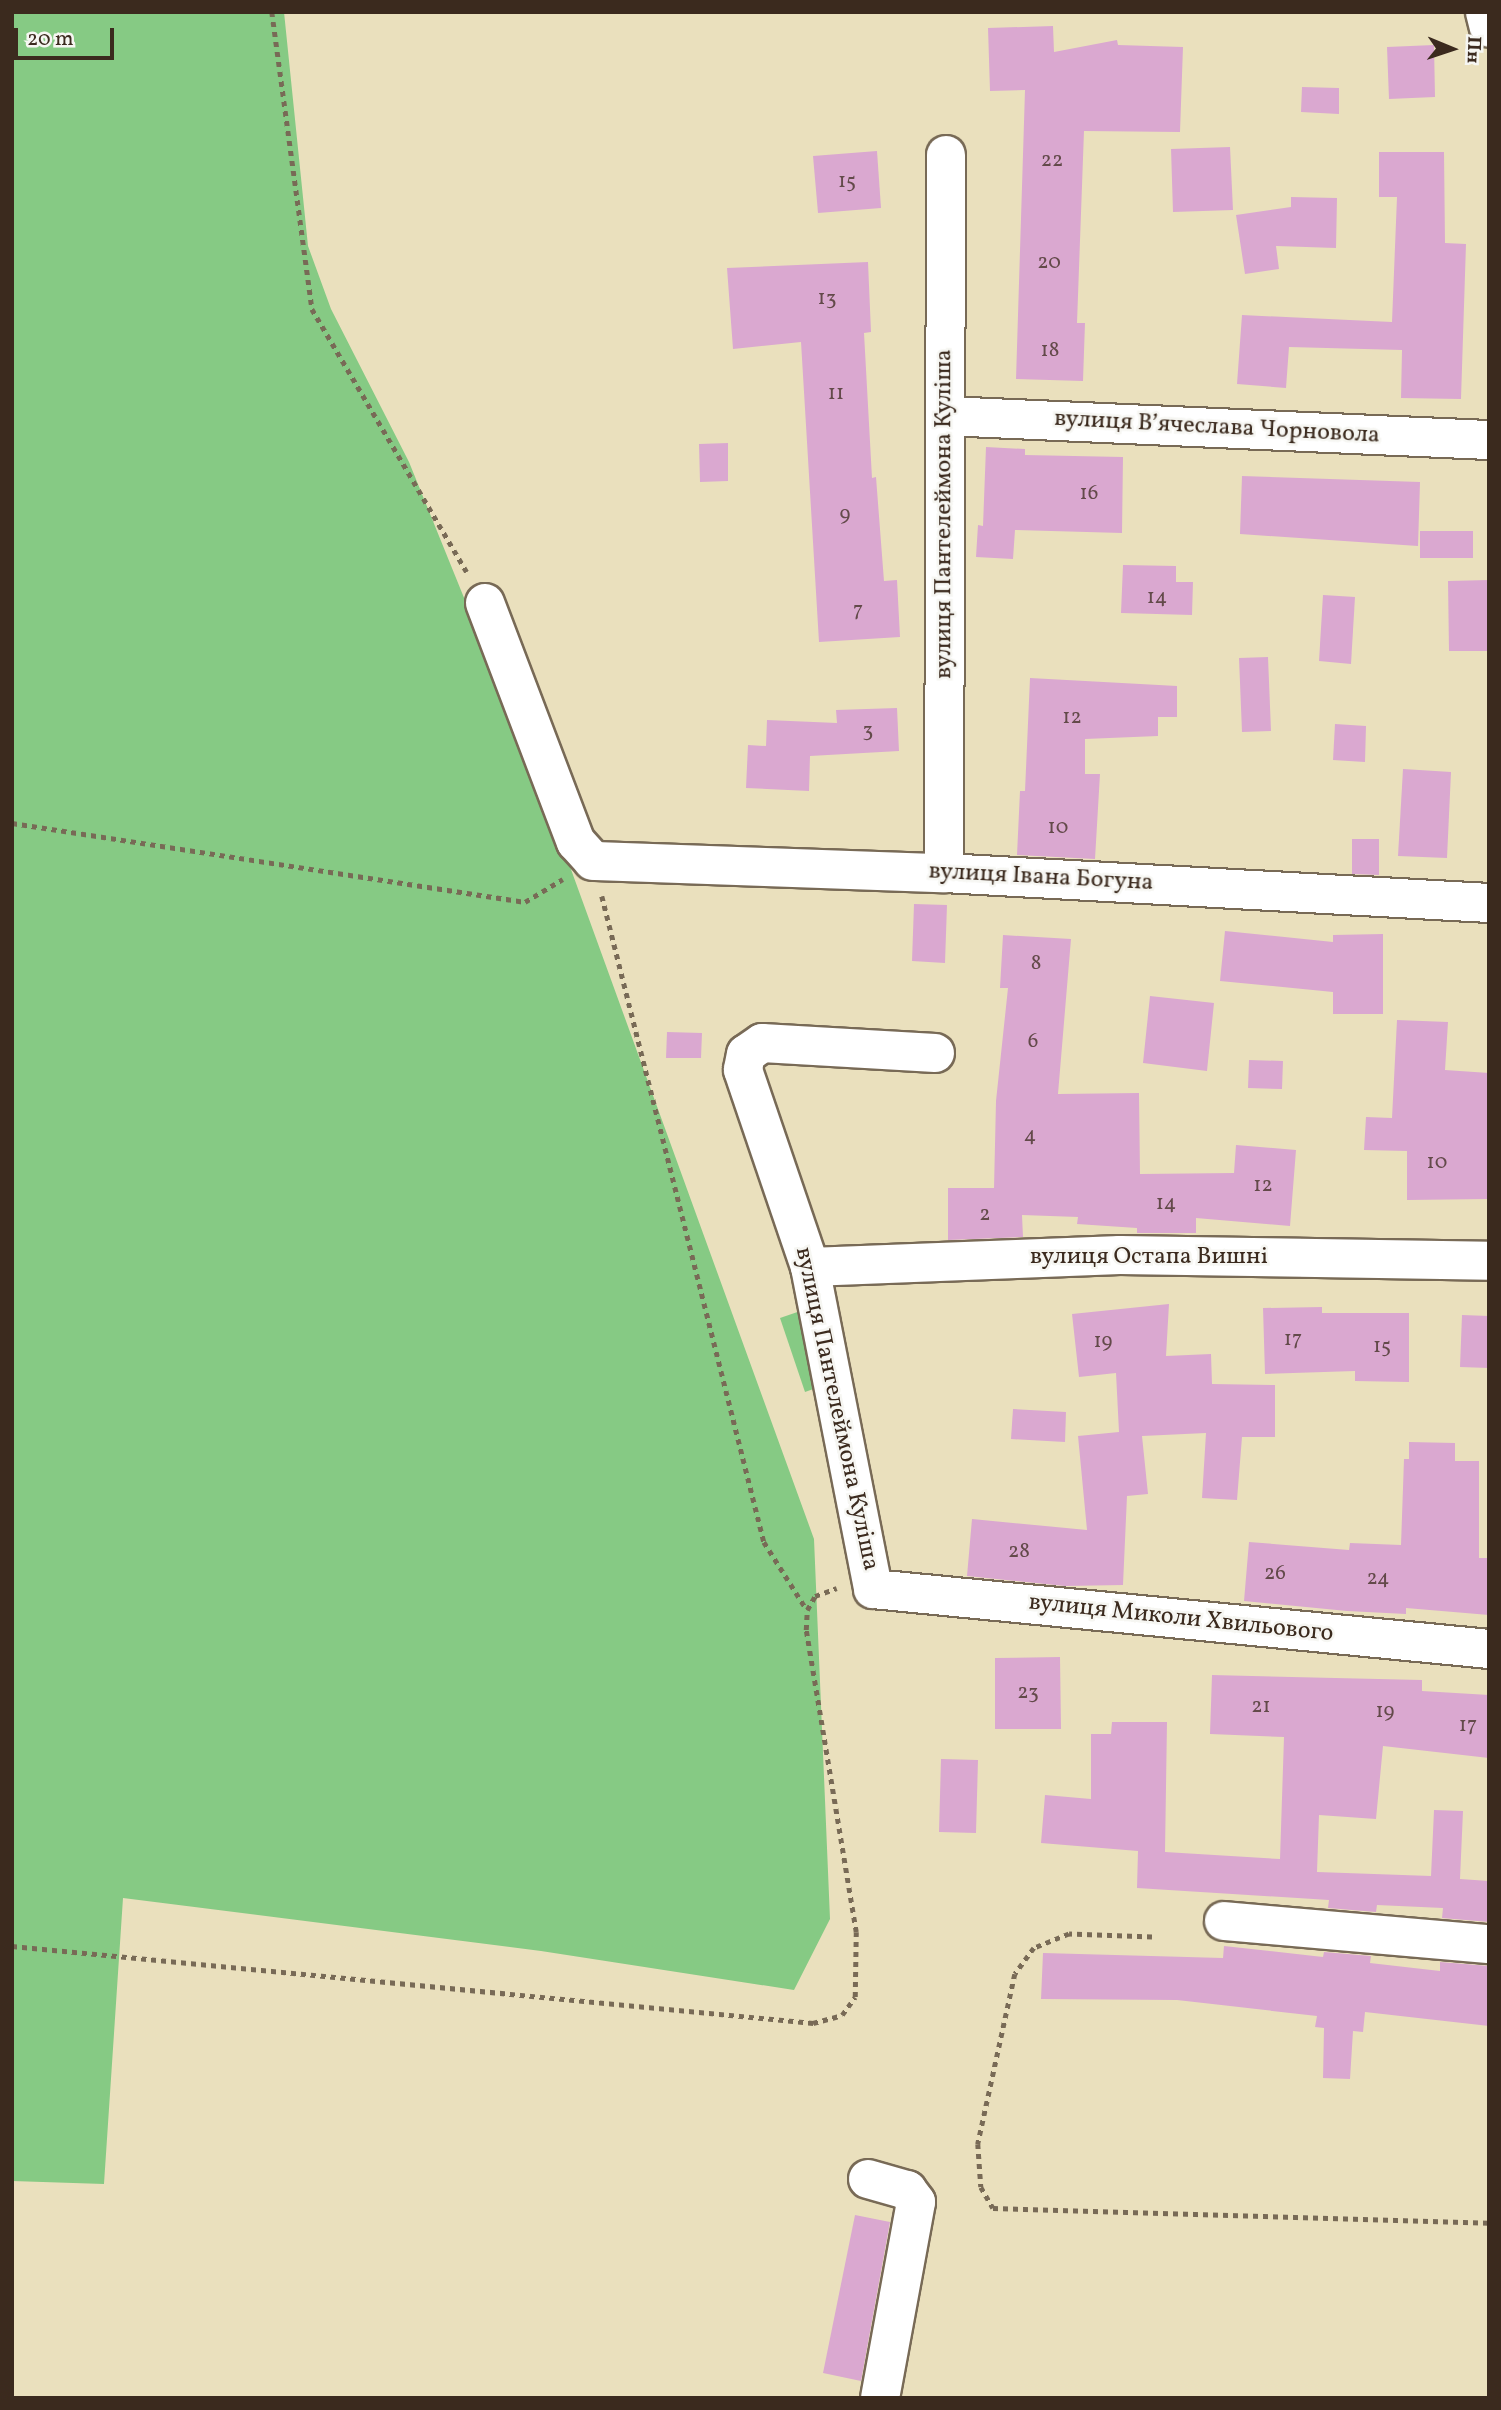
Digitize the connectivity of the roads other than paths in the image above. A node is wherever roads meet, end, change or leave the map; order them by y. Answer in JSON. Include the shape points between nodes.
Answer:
{"nodes":[{"id":1,"x":1485,"y":12,"type":"edge"},
{"id":2,"x":1489,"y":29,"type":"edge"},
{"id":3,"x":946,"y":155,"type":"dead end"},
{"id":4,"x":945,"y":416,"type":"junction"},
{"id":5,"x":1489,"y":440,"type":"edge"},
{"id":6,"x":485,"y":603,"type":"road end"},
{"id":7,"x":944,"y":873,"type":"junction"},
{"id":8,"x":1489,"y":903,"type":"edge"},
{"id":9,"x":935,"y":1053,"type":"dead end"},
{"id":10,"x":1489,"y":1261,"type":"edge"},
{"id":11,"x":810,"y":1267,"type":"junction"},
{"id":12,"x":873,"y":1589,"type":"joint"},
{"id":13,"x":1489,"y":1649,"type":"edge"},
{"id":14,"x":1224,"y":1921,"type":"dead end"},
{"id":15,"x":1489,"y":1944,"type":"edge"},
{"id":16,"x":868,"y":2179,"type":"dead end"},
{"id":17,"x":880,"y":2398,"type":"edge"}],
"edges":[{"from":1,"to":2,"type":"street"},
{"from":3,"to":4,"type":"street","name":"вулиця Пантелеймона Куліша"},
{"from":4,"to":5,"type":"street","name":"вулиця Вʼячеслава Чорновола"},
{"from":4,"to":7,"type":"street","name":"вулиця Пантелеймона Куліша"},
{"from":6,"to":7,"type":"street","name":"вулиця Івана Богуна","via":[[576,842],[593,861]]},
{"from":7,"to":8,"type":"street","name":"вулиця Івана Богуна"},
{"from":9,"to":11,"type":"street","name":"вулиця Пантелеймона Куліша","via":[[762,1043],[746,1054],[743,1070]]},
{"from":10,"to":11,"type":"street","name":"вулиця Остапа Вишні","via":[[1120,1255]]},
{"from":11,"to":12,"type":"street","name":"вулиця Пантелеймона Куліша"},
{"from":12,"to":13,"type":"street","name":"вулиця Миколи Хвильового"},
{"from":14,"to":15,"type":"street"},
{"from":16,"to":17,"type":"street","via":[[907,2190],[916,2202]]}]}
